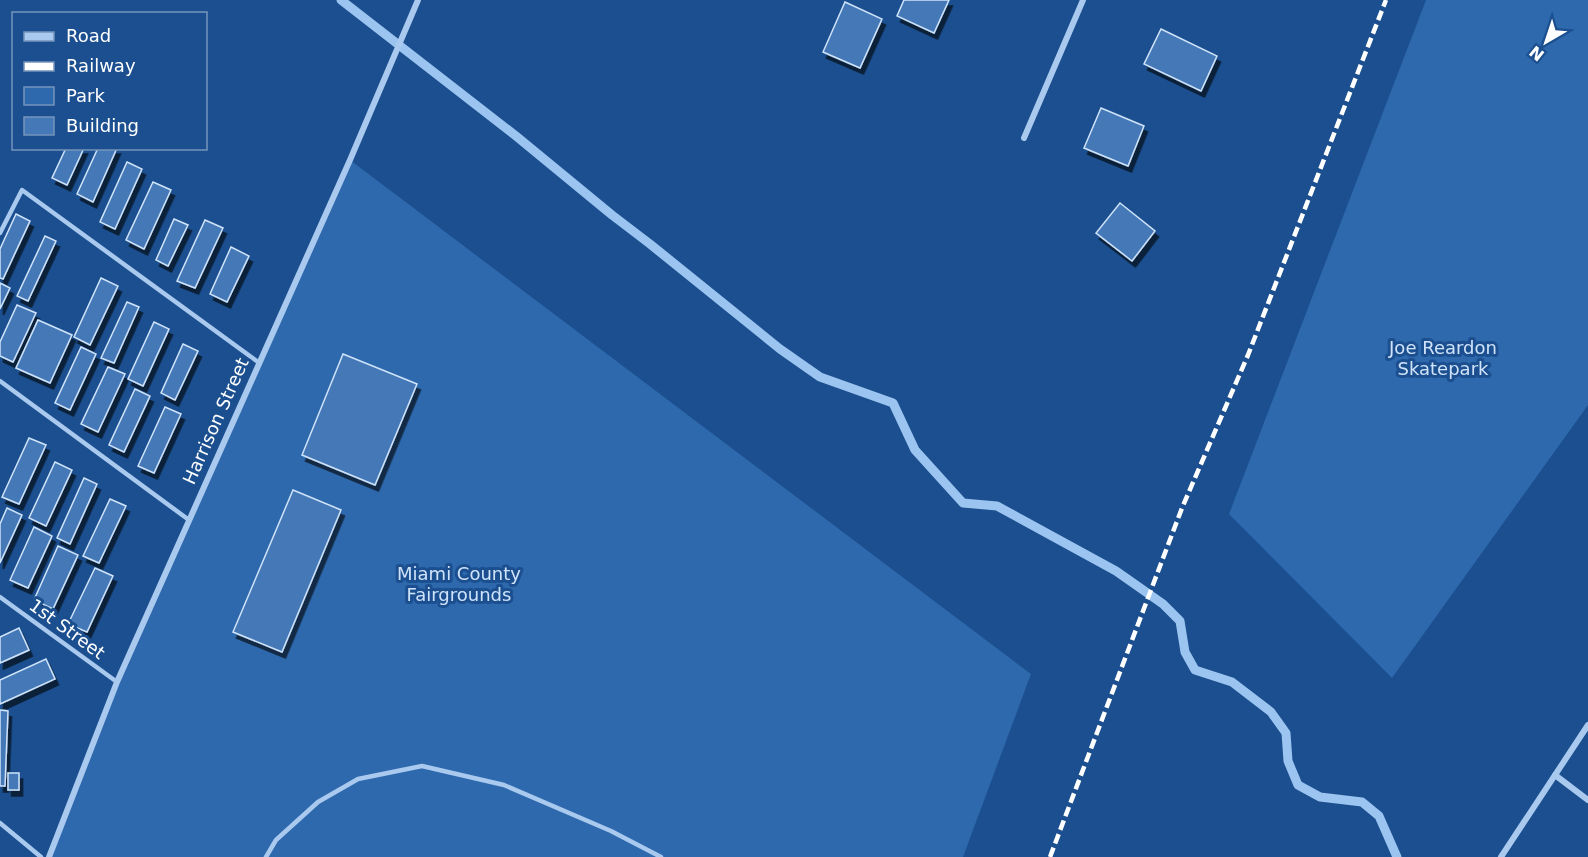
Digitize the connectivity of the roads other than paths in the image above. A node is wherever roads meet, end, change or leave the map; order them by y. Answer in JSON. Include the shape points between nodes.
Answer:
{"nodes":[{"id":1,"x":418,"y":0,"type":"edge"},
{"id":2,"x":1083,"y":0,"type":"edge"},
{"id":3,"x":1024,"y":138,"type":"dead end"},
{"id":4,"x":0,"y":233,"type":"edge"},
{"id":5,"x":258,"y":362,"type":"junction"},
{"id":6,"x":0,"y":381,"type":"edge"},
{"id":7,"x":189,"y":520,"type":"junction"},
{"id":8,"x":0,"y":597,"type":"edge"},
{"id":9,"x":117,"y":682,"type":"junction"},
{"id":10,"x":1588,"y":725,"type":"edge"},
{"id":11,"x":1555,"y":775,"type":"junction"},
{"id":12,"x":1588,"y":800,"type":"edge"},
{"id":13,"x":0,"y":823,"type":"edge"},
{"id":14,"x":42,"y":857,"type":"edge"},
{"id":15,"x":49,"y":857,"type":"edge"},
{"id":16,"x":266,"y":857,"type":"edge"},
{"id":17,"x":661,"y":857,"type":"edge"},
{"id":18,"x":1501,"y":857,"type":"edge"}],
"edges":[{"from":1,"to":5,"type":"street","name":"Harrison Street"},
{"from":2,"to":3,"type":"street"},
{"from":4,"to":5,"type":"lane","via":[[22,190]]},
{"from":5,"to":7,"type":"street","name":"Harrison Street"},
{"from":6,"to":7,"type":"lane"},
{"from":7,"to":9,"type":"street","name":"Harrison Street"},
{"from":8,"to":9,"type":"lane","name":"1st Street"},
{"from":9,"to":15,"type":"street","name":"Harrison Street"},
{"from":10,"to":11,"type":"street"},
{"from":11,"to":12,"type":"street"},
{"from":11,"to":18,"type":"street"},
{"from":13,"to":14,"type":"lane"},
{"from":16,"to":17,"type":"lane","via":[[276,840],[318,802],[358,779],[422,766],[504,785]]}]}
